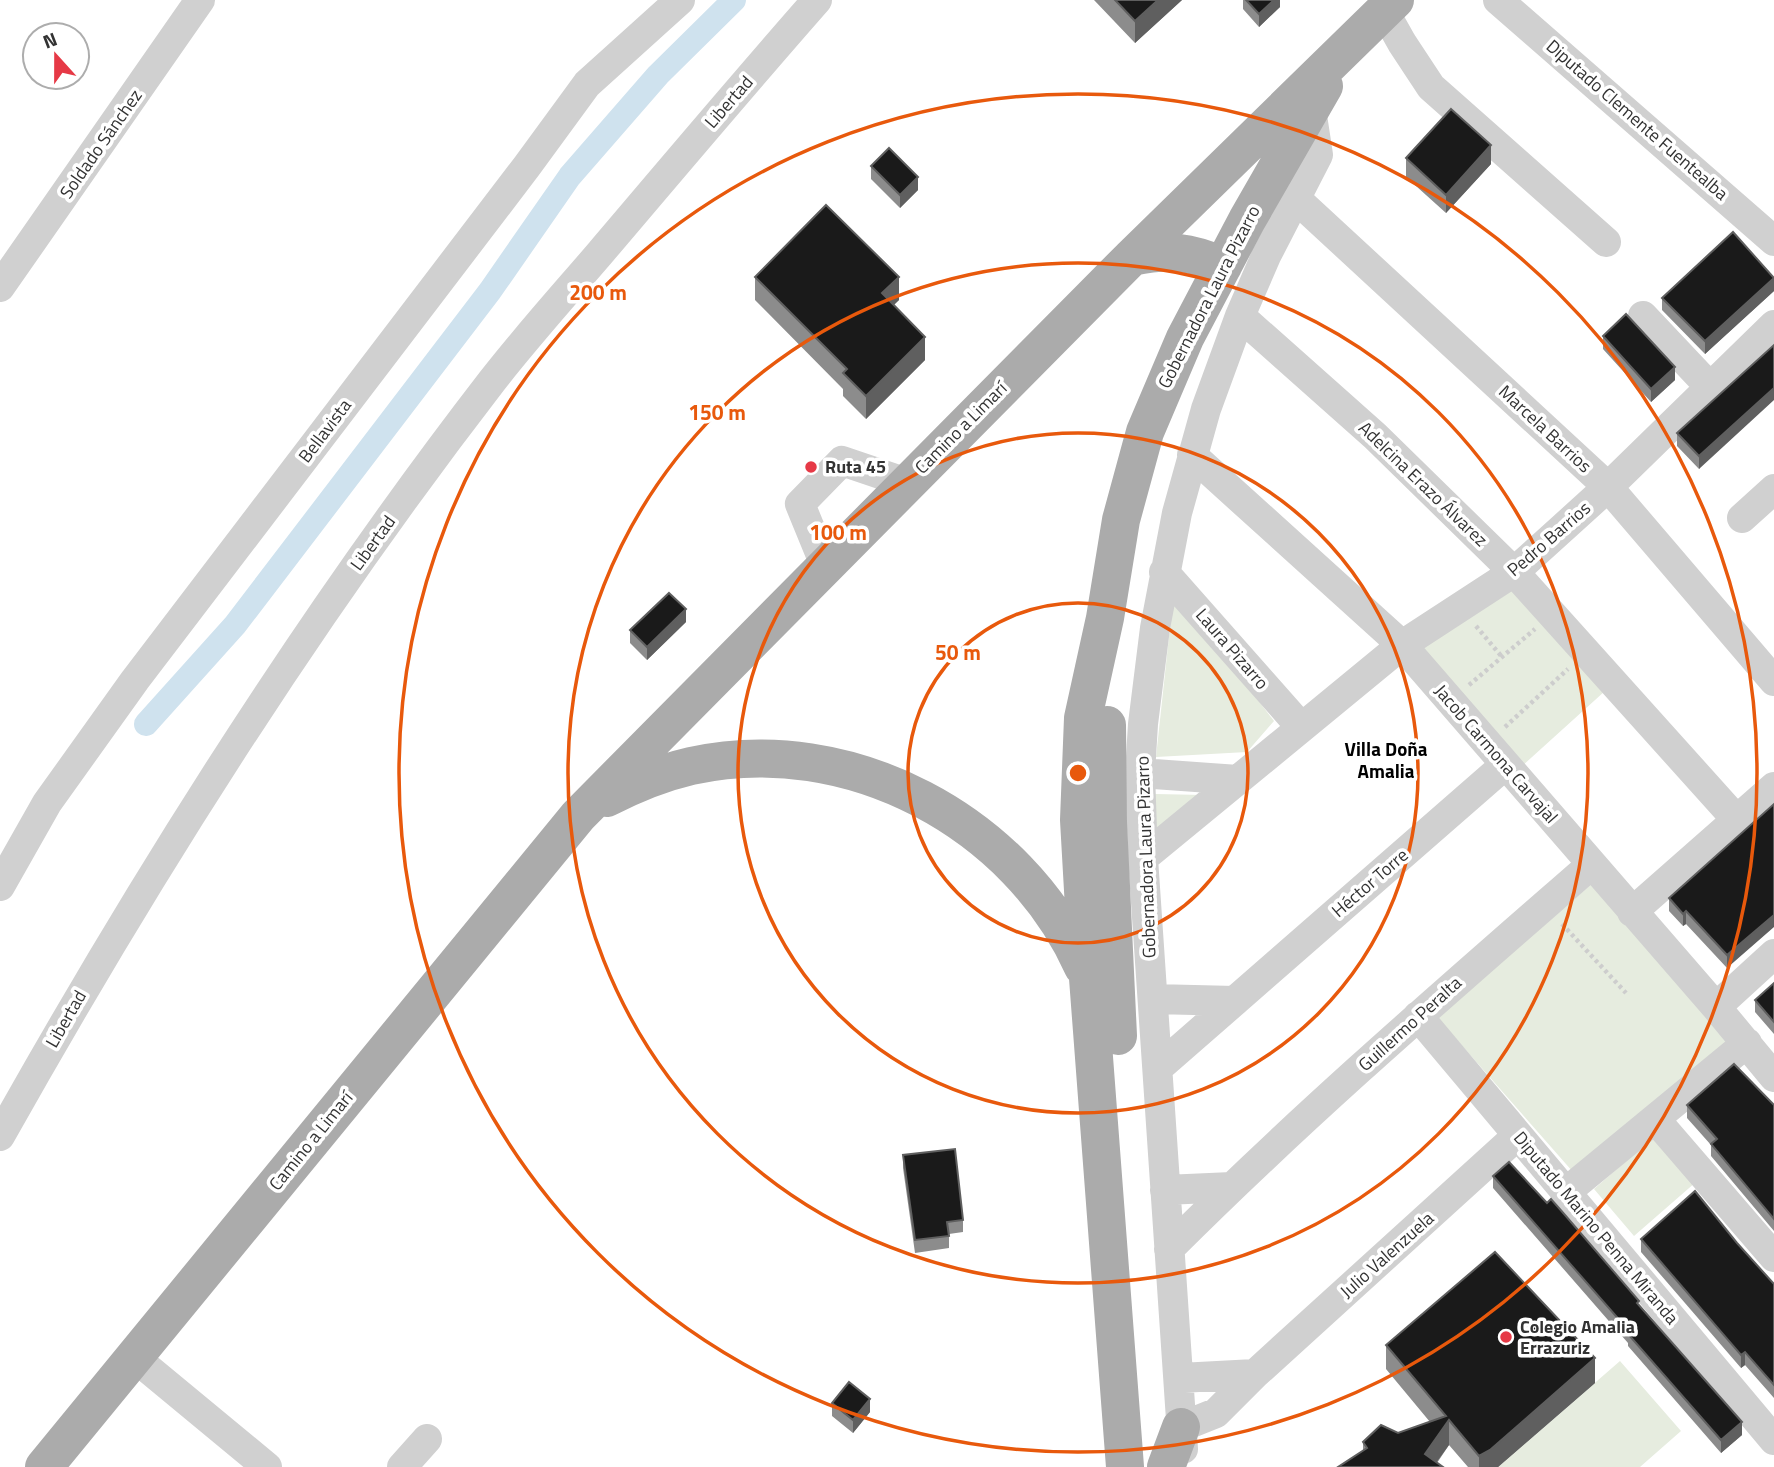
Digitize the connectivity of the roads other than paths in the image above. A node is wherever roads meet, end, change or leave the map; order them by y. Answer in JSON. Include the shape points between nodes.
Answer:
{"nodes":[{"id":1,"x":200,"y":0,"type":"edge"},
{"id":2,"x":680,"y":0,"type":"edge"},
{"id":3,"x":817,"y":0,"type":"edge"},
{"id":4,"x":1498,"y":0,"type":"edge"},
{"id":5,"x":1389,"y":5,"type":"edge"},
{"id":6,"x":1348,"y":44,"type":"junction"},
{"id":7,"x":1311,"y":109,"type":"junction"},
{"id":8,"x":1200,"y":190,"type":"junction"},
{"id":9,"x":1294,"y":197,"type":"junction"},
{"id":10,"x":1247,"y":220,"type":"junction"},
{"id":11,"x":1774,"y":241,"type":"edge"},
{"id":12,"x":1606,"y":242,"type":"dead end"},
{"id":13,"x":1132,"y":257,"type":"junction"},
{"id":14,"x":1223,"y":266,"type":"junction"},
{"id":15,"x":0,"y":287,"type":"edge"},
{"id":16,"x":1240,"y":316,"type":"junction"},
{"id":17,"x":1643,"y":316,"type":"dead end"},
{"id":18,"x":1774,"y":325,"type":"edge"},
{"id":19,"x":1710,"y":387,"type":"junction"},
{"id":20,"x":1192,"y":455,"type":"junction"},
{"id":21,"x":907,"y":483,"type":"junction"},
{"id":22,"x":1608,"y":487,"type":"junction"},
{"id":23,"x":1774,"y":489,"type":"edge"},
{"id":24,"x":1742,"y":518,"type":"dead end"},
{"id":25,"x":825,"y":565,"type":"junction"},
{"id":26,"x":1164,"y":572,"type":"junction"},
{"id":27,"x":1514,"y":572,"type":"junction"},
{"id":28,"x":1105,"y":618,"type":"junction"},
{"id":29,"x":1402,"y":645,"type":"junction"},
{"id":30,"x":1774,"y":681,"type":"edge"},
{"id":31,"x":669,"y":722,"type":"junction"},
{"id":32,"x":1301,"y":727,"type":"junction"},
{"id":33,"x":1496,"y":755,"type":"junction"},
{"id":34,"x":694,"y":765,"type":"junction"},
{"id":35,"x":1140,"y":773,"type":"junction"},
{"id":36,"x":1238,"y":780,"type":"junction"},
{"id":37,"x":1774,"y":787,"type":"edge"},
{"id":38,"x":578,"y":816,"type":"junction"},
{"id":39,"x":1736,"y":819,"type":"junction"},
{"id":40,"x":1143,"y":858,"type":"junction"},
{"id":41,"x":1591,"y":865,"type":"junction"},
{"id":42,"x":0,"y":886,"type":"edge"},
{"id":43,"x":1632,"y":912,"type":"junction"},
{"id":44,"x":1774,"y":954,"type":"edge"},
{"id":45,"x":1088,"y":978,"type":"junction"},
{"id":46,"x":1153,"y":999,"type":"junction"},
{"id":47,"x":1235,"y":1001,"type":"junction"},
{"id":48,"x":1716,"y":1007,"type":"junction"},
{"id":49,"x":1418,"y":1016,"type":"junction"},
{"id":50,"x":1746,"y":1043,"type":"junction"},
{"id":51,"x":1157,"y":1068,"type":"junction"},
{"id":52,"x":1774,"y":1077,"type":"edge"},
{"id":53,"x":1121,"y":1109,"type":"junction"},
{"id":54,"x":1655,"y":1119,"type":"junction"},
{"id":55,"x":1518,"y":1135,"type":"junction"},
{"id":56,"x":0,"y":1136,"type":"edge"},
{"id":57,"x":1232,"y":1187,"type":"junction"},
{"id":58,"x":1165,"y":1190,"type":"junction"},
{"id":59,"x":1566,"y":1192,"type":"junction"},
{"id":60,"x":1169,"y":1249,"type":"junction"},
{"id":61,"x":1774,"y":1256,"type":"edge"},
{"id":62,"x":134,"y":1357,"type":"junction"},
{"id":63,"x":1255,"y":1374,"type":"junction"},
{"id":64,"x":1180,"y":1378,"type":"junction"},
{"id":65,"x":1181,"y":1427,"type":"junction"},
{"id":66,"x":426,"y":1439,"type":"dead end"},
{"id":67,"x":1774,"y":1440,"type":"edge"},
{"id":68,"x":44,"y":1467,"type":"edge"},
{"id":69,"x":267,"y":1467,"type":"edge"},
{"id":70,"x":402,"y":1467,"type":"edge"},
{"id":71,"x":1125,"y":1467,"type":"edge"},
{"id":72,"x":1147,"y":1467,"type":"edge"},
{"id":73,"x":1166,"y":1467,"type":"edge"},
{"id":74,"x":1185,"y":1467,"type":"edge"}],
"edges":[{"from":1,"to":15,"type":"street","name":"Soldado Sánchez"},
{"from":2,"to":42,"type":"street","name":"Bellavista","via":[[587,84],[135,680],[47,803]]},
{"from":3,"to":56,"type":"street","name":"Libertad","via":[[494,378],[419,478],[202,796]]},
{"from":4,"to":11,"type":"street","name":"Diputado Clemente Fuentealba"},
{"from":5,"to":6,"type":"main road","name":"Camino a Limarí"},
{"from":5,"to":12,"type":"street","via":[[1402,43],[1431,87]]},
{"from":6,"to":7,"type":"main road","name":"Gobernadora Laura Pizarro"},
{"from":6,"to":8,"type":"main road","name":"Camino a Limarí"},
{"from":7,"to":9,"type":"street","name":"Gobernadora Laura Pizarro","via":[[1318,155]]},
{"from":7,"to":10,"type":"main road","name":"Gobernadora Laura Pizarro"},
{"from":8,"to":10,"type":"main road","via":[[1202,205],[1211,218],[1225,224]]},
{"from":8,"to":13,"type":"main road","name":"Camino a Limarí"},
{"from":9,"to":16,"type":"street","name":"Gobernadora Laura Pizarro"},
{"from":9,"to":22,"type":"street","name":"Marcela Barrios"},
{"from":10,"to":14,"type":"main road","name":"Gobernadora Laura Pizarro"},
{"from":13,"to":14,"type":"main road","via":[[1179,251]]},
{"from":13,"to":21,"type":"main road","name":"Camino a Limarí"},
{"from":14,"to":28,"type":"main road","name":"Gobernadora Laura Pizarro","via":[[1185,338],[1146,432],[1121,520]]},
{"from":16,"to":20,"type":"street","name":"Gobernadora Laura Pizarro"},
{"from":16,"to":27,"type":"street","name":"Adelcina Erazo Álvarez","via":[[1375,436]]},
{"from":17,"to":19,"type":"street"},
{"from":18,"to":19,"type":"street","name":"Pedro Barrios"},
{"from":19,"to":22,"type":"street","name":"Pedro Barrios"},
{"from":20,"to":26,"type":"street","name":"Gobernadora Laura Pizarro"},
{"from":20,"to":29,"type":"street","name":"Jacob Carmona Carvajal"},
{"from":21,"to":25,"type":"main road","name":"Camino a Limarí"},
{"from":21,"to":25,"type":"street","via":[[842,461],[800,504]]},
{"from":22,"to":27,"type":"street","name":"Pedro Barrios"},
{"from":22,"to":30,"type":"street","name":"Marcela Barrios"},
{"from":23,"to":24,"type":"street"},
{"from":25,"to":31,"type":"main road","name":"Camino a Limarí"},
{"from":26,"to":32,"type":"street","name":"Laura Pizarro"},
{"from":26,"to":35,"type":"street","name":"Gobernadora Laura Pizarro","via":[[1148,676]]},
{"from":27,"to":29,"type":"street","name":"Pedro Barrios"},
{"from":27,"to":39,"type":"street","name":"Adelcina Erazo Álvarez"},
{"from":28,"to":45,"type":"main road","name":"Gobernadora Laura Pizarro","via":[[1083,718],[1079,820]]},
{"from":28,"to":53,"type":"main road","name":"Gobernadora Laura Pizarro","via":[[1108,822]]},
{"from":29,"to":32,"type":"street","name":"Pedro Barrios"},
{"from":29,"to":33,"type":"street","name":"Jacob Carmona Carvajal"},
{"from":31,"to":34,"type":"main road"},
{"from":31,"to":38,"type":"main road","name":"Camino a Limarí"},
{"from":32,"to":36,"type":"street","name":"Pedro Barrios"},
{"from":33,"to":41,"type":"street","name":"Jacob Carmona Carvajal"},
{"from":33,"to":47,"type":"street","name":"Héctor Torre"},
{"from":34,"to":38,"type":"main road","name":"Camino a Limarí","via":[[630,786]]},
{"from":34,"to":45,"type":"main road","name":"Camino a Limarí","via":[[801,761],[871,777],[936,806],[966,824],[1042,897]]},
{"from":35,"to":36,"type":"street"},
{"from":35,"to":40,"type":"street","name":"Gobernadora Laura Pizarro"},
{"from":36,"to":40,"type":"street","name":"Pedro Barrios"},
{"from":37,"to":39,"type":"street"},
{"from":38,"to":62,"type":"main road","name":"Camino a Limarí"},
{"from":39,"to":43,"type":"street"},
{"from":40,"to":46,"type":"street","name":"Gobernadora Laura Pizarro"},
{"from":41,"to":43,"type":"street","name":"Jacob Carmona Carvajal"},
{"from":41,"to":49,"type":"street","name":"Guillermo Peralta"},
{"from":43,"to":48,"type":"street","name":"Jacob Carmona Carvajal"},
{"from":44,"to":48,"type":"street"},
{"from":45,"to":53,"type":"main road"},
{"from":45,"to":71,"type":"main road","name":"Gobernadora Laura Pizarro"},
{"from":46,"to":47,"type":"street"},
{"from":46,"to":51,"type":"street","name":"Gobernadora Laura Pizarro"},
{"from":47,"to":51,"type":"street","name":"Héctor Torre"},
{"from":48,"to":50,"type":"street","name":"Jacob Carmona Carvajal"},
{"from":49,"to":55,"type":"street","name":"Diputado Marino Penna Miranda"},
{"from":49,"to":57,"type":"street","name":"Guillermo Peralta"},
{"from":50,"to":52,"type":"street","name":"Jacob Carmona Carvajal"},
{"from":50,"to":54,"type":"street"},
{"from":51,"to":58,"type":"street","name":"Gobernadora Laura Pizarro"},
{"from":53,"to":72,"type":"main road","name":"Gobernadora Laura Pizarro"},
{"from":54,"to":59,"type":"street"},
{"from":54,"to":61,"type":"street"},
{"from":55,"to":59,"type":"street","name":"Diputado Marino Penna Miranda"},
{"from":55,"to":63,"type":"street","name":"Julio Valenzuela"},
{"from":57,"to":58,"type":"street"},
{"from":57,"to":60,"type":"street","name":"Guillermo Peralta"},
{"from":58,"to":60,"type":"street","name":"Gobernadora Laura Pizarro"},
{"from":59,"to":67,"type":"street","name":"Diputado Marino Penna Miranda"},
{"from":60,"to":64,"type":"street","name":"Gobernadora Laura Pizarro"},
{"from":62,"to":68,"type":"main road","name":"Camino a Limarí"},
{"from":62,"to":69,"type":"street"},
{"from":63,"to":64,"type":"street"},
{"from":63,"to":65,"type":"street","name":"Julio Valenzuela","via":[[1216,1413]]},
{"from":64,"to":65,"type":"street","name":"Gobernadora Laura Pizarro"},
{"from":65,"to":73,"type":"main road"},
{"from":65,"to":74,"type":"street","name":"Gobernadora Laura Pizarro"},
{"from":66,"to":70,"type":"street"}]}
